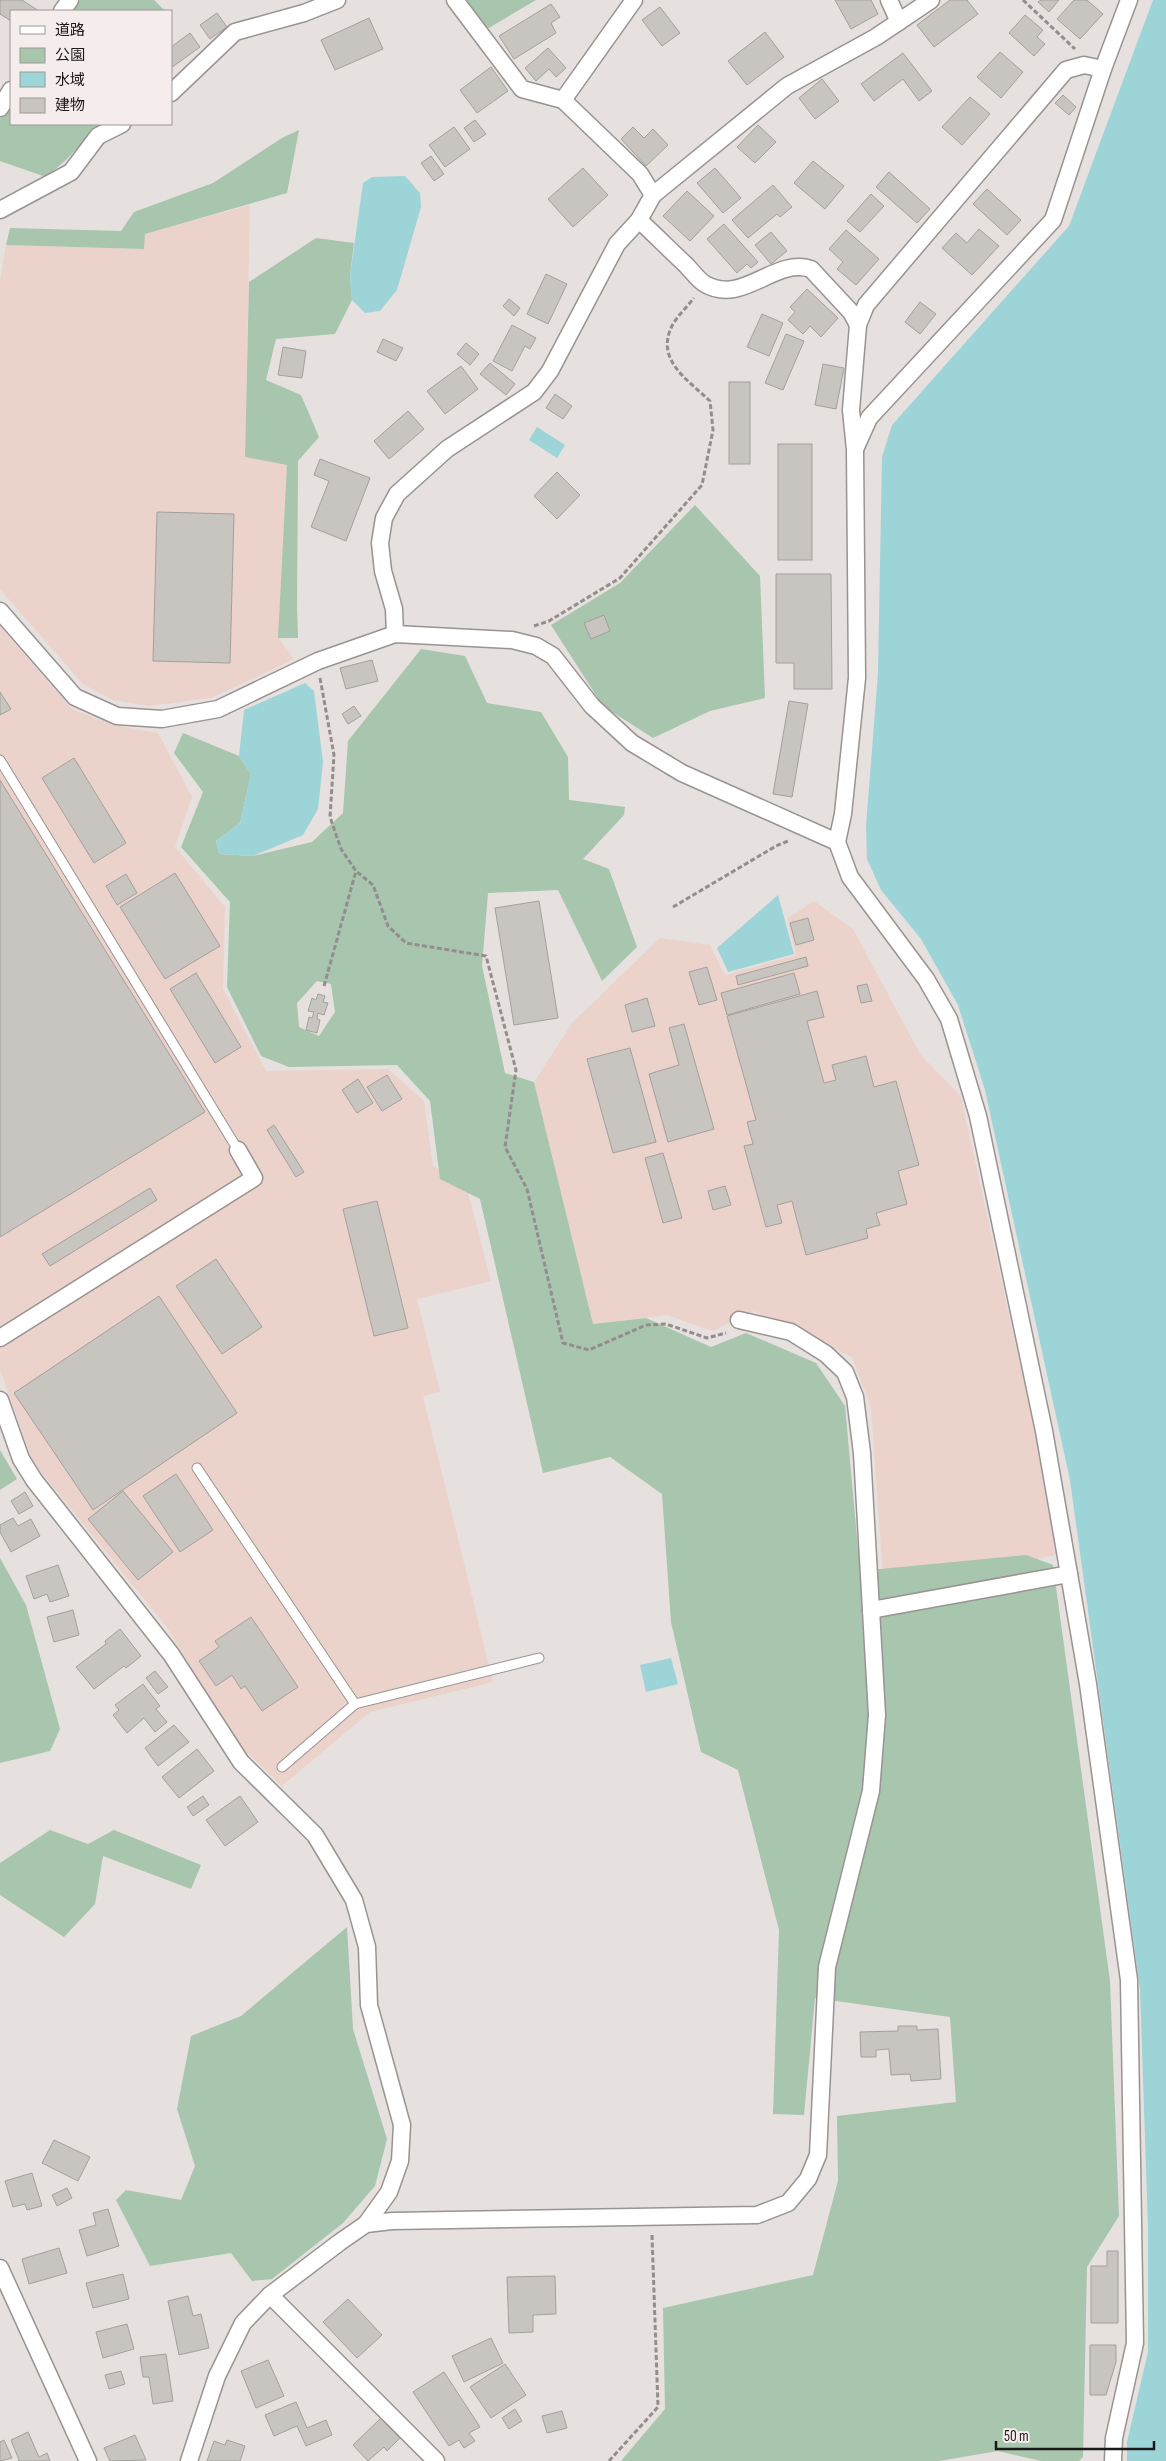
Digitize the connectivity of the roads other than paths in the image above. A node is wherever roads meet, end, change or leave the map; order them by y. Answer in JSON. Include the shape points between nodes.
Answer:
{"nodes":[{"id":1,"x":337,"y":0,"type":"edge"},
{"id":2,"x":454,"y":0,"type":"edge"},
{"id":3,"x":634,"y":0,"type":"edge"},
{"id":4,"x":889,"y":0,"type":"edge"},
{"id":5,"x":931,"y":0,"type":"edge"},
{"id":6,"x":1129,"y":0,"type":"edge"},
{"id":7,"x":899,"y":22,"type":"junction"},
{"id":8,"x":1103,"y":69,"type":"junction"},
{"id":9,"x":10,"y":92,"type":"edge"},
{"id":10,"x":172,"y":92,"type":"edge"},
{"id":11,"x":563,"y":100,"type":"junction"},
{"id":12,"x":0,"y":108,"type":"edge"},
{"id":13,"x":120,"y":125,"type":"edge"},
{"id":14,"x":653,"y":196,"type":"junction"},
{"id":15,"x":0,"y":210,"type":"edge"},
{"id":16,"x":639,"y":220,"type":"junction"},
{"id":17,"x":858,"y":325,"type":"junction"},
{"id":18,"x":855,"y":450,"type":"junction"},
{"id":19,"x":0,"y":611,"type":"edge"},
{"id":20,"x":394,"y":634,"type":"junction"},
{"id":21,"x":0,"y":760,"type":"edge"},
{"id":22,"x":837,"y":842,"type":"junction"},
{"id":23,"x":238,"y":1150,"type":"joint"},
{"id":24,"x":739,"y":1320,"type":"road end"},
{"id":25,"x":0,"y":1338,"type":"edge"},
{"id":26,"x":0,"y":1400,"type":"edge"},
{"id":27,"x":197,"y":1468,"type":"dead end"},
{"id":28,"x":1069,"y":1574,"type":"junction"},
{"id":29,"x":871,"y":1610,"type":"junction"},
{"id":30,"x":539,"y":1658,"type":"dead end"},
{"id":31,"x":355,"y":1704,"type":"junction"},
{"id":32,"x":282,"y":1767,"type":"dead end"},
{"id":33,"x":366,"y":2224,"type":"junction"},
{"id":34,"x":0,"y":2268,"type":"edge"},
{"id":35,"x":270,"y":2295,"type":"junction"},
{"id":36,"x":88,"y":2461,"type":"edge"},
{"id":37,"x":189,"y":2461,"type":"edge"},
{"id":38,"x":436,"y":2461,"type":"edge"},
{"id":39,"x":1113,"y":2461,"type":"edge"}],
"edges":[{"from":1,"to":10,"type":"street","via":[[304,13],[235,32]]},
{"from":2,"to":11,"type":"street","via":[[522,88]]},
{"from":3,"to":11,"type":"street"},
{"from":4,"to":7,"type":"street"},
{"from":5,"to":7,"type":"street"},
{"from":6,"to":8,"type":"street"},
{"from":7,"to":14,"type":"street","via":[[787,86]]},
{"from":8,"to":17,"type":"street","via":[[1084,65],[1066,70],[866,304]]},
{"from":8,"to":18,"type":"street","via":[[1053,220],[869,418]]},
{"from":9,"to":12,"type":"street"},
{"from":11,"to":14,"type":"street","via":[[640,174]]},
{"from":13,"to":15,"type":"street","via":[[98,136],[71,172]]},
{"from":14,"to":16,"type":"street"},
{"from":16,"to":17,"type":"street","via":[[705,284],[722,290],[740,288],[792,266],[811,269],[851,312]]},
{"from":16,"to":20,"type":"street","via":[[617,244],[550,371],[534,392],[447,450],[397,494],[384,518],[380,543],[383,571],[394,609]]},
{"from":17,"to":18,"type":"street","via":[[851,410]]},
{"from":18,"to":22,"type":"street","via":[[857,678],[843,814]]},
{"from":19,"to":20,"type":"street","via":[[75,697],[117,716],[162,719],[218,709],[318,661]]},
{"from":20,"to":22,"type":"street","via":[[512,640],[536,646],[552,656],[592,706],[632,744],[682,774]]},
{"from":21,"to":23,"type":"lane"},
{"from":22,"to":28,"type":"street","via":[[850,877],[926,979],[949,1019],[978,1116],[1044,1431]]},
{"from":23,"to":25,"type":"street","via":[[254,1178]]},
{"from":24,"to":29,"type":"street","via":[[791,1332],[826,1354],[846,1372],[855,1397],[862,1454]]},
{"from":26,"to":33,"type":"street","via":[[21,1459],[34,1480],[171,1654],[241,1762],[315,1835],[354,1900],[367,1947],[369,2005],[402,2125],[400,2161],[389,2192]]},
{"from":27,"to":31,"type":"lane"},
{"from":28,"to":29,"type":"street"},
{"from":28,"to":39,"type":"street","via":[[1088,1684],[1129,1980],[1135,2343],[1114,2438]]},
{"from":29,"to":33,"type":"street","via":[[877,1716],[871,1791],[827,1967],[818,2155],[808,2179],[788,2203],[756,2215]]},
{"from":30,"to":31,"type":"lane"},
{"from":31,"to":32,"type":"lane"},
{"from":33,"to":35,"type":"street"},
{"from":34,"to":36,"type":"street"},
{"from":35,"to":37,"type":"street","via":[[243,2323],[217,2376]]},
{"from":35,"to":38,"type":"street"}]}
